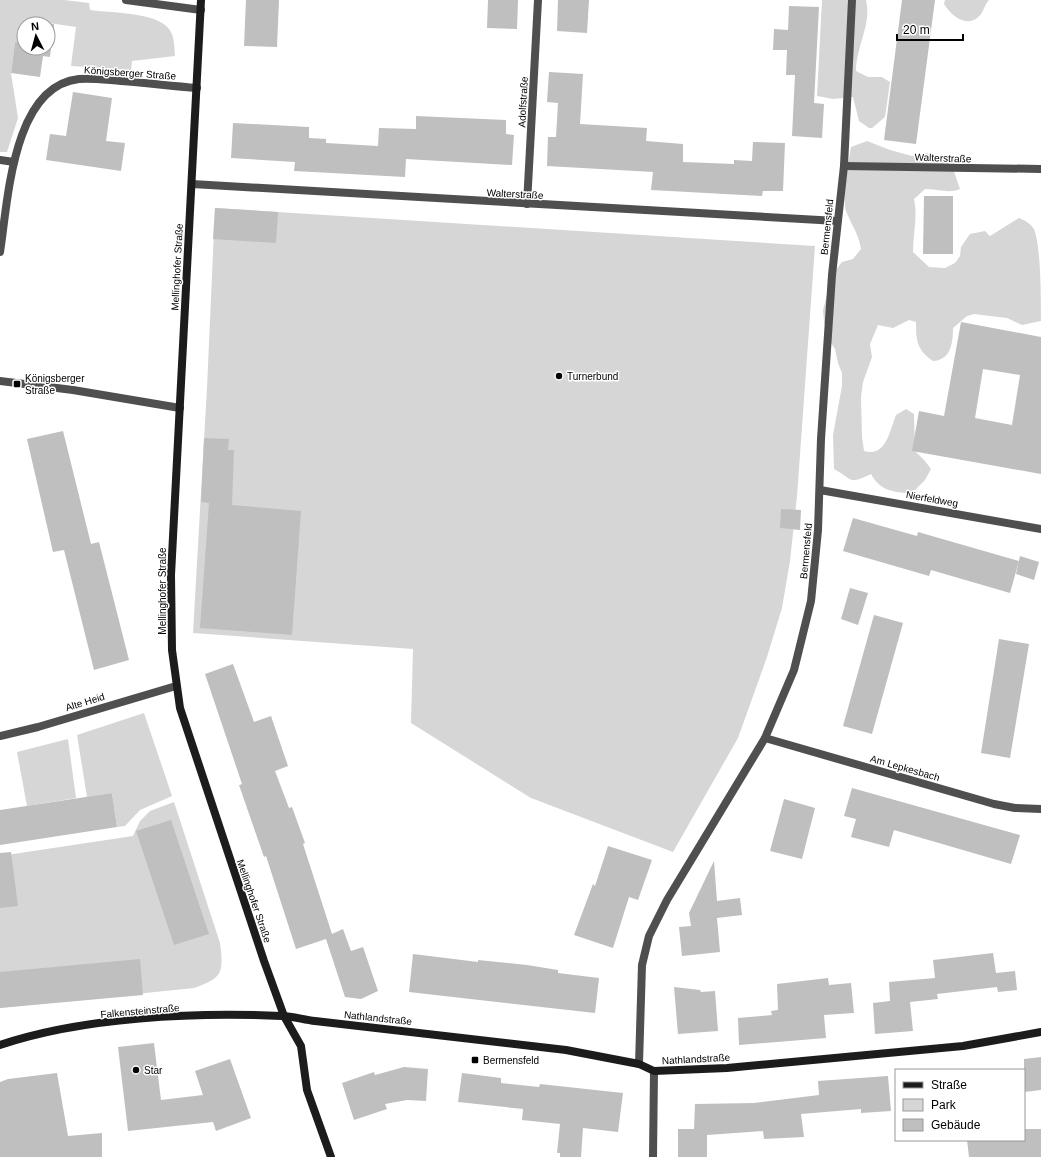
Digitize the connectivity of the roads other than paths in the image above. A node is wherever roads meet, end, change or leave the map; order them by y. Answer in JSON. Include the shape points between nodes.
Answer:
{"nodes":[{"id":1,"x":126,"y":0,"type":"edge"},
{"id":2,"x":201,"y":0,"type":"edge"},
{"id":3,"x":538,"y":0,"type":"edge"},
{"id":4,"x":852,"y":0,"type":"edge"},
{"id":5,"x":201,"y":10,"type":"junction"},
{"id":6,"x":197,"y":88,"type":"junction"},
{"id":7,"x":0,"y":160,"type":"edge"},
{"id":8,"x":14,"y":162,"type":"junction"},
{"id":9,"x":844,"y":166,"type":"junction"},
{"id":10,"x":1041,"y":169,"type":"edge"},
{"id":11,"x":192,"y":184,"type":"junction"},
{"id":12,"x":527,"y":204,"type":"junction"},
{"id":13,"x":837,"y":221,"type":"junction"},
{"id":14,"x":0,"y":252,"type":"edge"},
{"id":15,"x":0,"y":381,"type":"edge"},
{"id":16,"x":180,"y":408,"type":"junction"},
{"id":17,"x":820,"y":490,"type":"junction"},
{"id":18,"x":1041,"y":529,"type":"edge"},
{"id":19,"x":176,"y":686,"type":"junction"},
{"id":20,"x":0,"y":736,"type":"edge"},
{"id":21,"x":765,"y":738,"type":"junction"},
{"id":22,"x":1041,"y":809,"type":"edge"},
{"id":23,"x":284,"y":1016,"type":"junction"},
{"id":24,"x":1041,"y":1032,"type":"edge"},
{"id":25,"x":0,"y":1045,"type":"edge"},
{"id":26,"x":639,"y":1064,"type":"junction"},
{"id":27,"x":654,"y":1071,"type":"junction"},
{"id":28,"x":331,"y":1157,"type":"edge"},
{"id":29,"x":653,"y":1157,"type":"edge"}],
"edges":[{"from":1,"to":5,"type":"street"},
{"from":2,"to":5,"type":"main road","name":"Mellinghofer Straße"},
{"from":3,"to":12,"type":"street","name":"Adolfstraße"},
{"from":4,"to":9,"type":"street","name":"Bermensfeld"},
{"from":5,"to":6,"type":"main road","name":"Mellinghofer Straße"},
{"from":6,"to":8,"type":"street","name":"Königsberger Straße","via":[[89,78],[57,86],[34,108],[22,131]]},
{"from":6,"to":11,"type":"main road","name":"Mellinghofer Straße"},
{"from":7,"to":8,"type":"street"},
{"from":8,"to":14,"type":"street","name":"Königsberger Straße"},
{"from":9,"to":10,"type":"street","name":"Walterstraße"},
{"from":9,"to":13,"type":"street","name":"Bermensfeld"},
{"from":11,"to":12,"type":"street","name":"Walterstraße"},
{"from":11,"to":16,"type":"main road","name":"Mellinghofer Straße"},
{"from":12,"to":13,"type":"street","name":"Walterstraße"},
{"from":13,"to":17,"type":"street","name":"Bermensfeld"},
{"from":15,"to":16,"type":"street"},
{"from":16,"to":19,"type":"main road","name":"Mellinghofer Straße","via":[[170,604]]},
{"from":17,"to":18,"type":"street","name":"Nierfeldweg"},
{"from":17,"to":21,"type":"street","name":"Bermensfeld","via":[[815,572],[806,622],[792,676]]},
{"from":19,"to":20,"type":"street","name":"Alte Heid"},
{"from":19,"to":23,"type":"main road","name":"Mellinghofer Straße","via":[[186,730]]},
{"from":21,"to":22,"type":"street","name":"Am Lepkesbach","via":[[994,804]]},
{"from":21,"to":26,"type":"street","name":"Bermensfeld","via":[[667,900],[649,936],[642,965]]},
{"from":23,"to":25,"type":"main road","name":"Falkensteinstraße","via":[[206,1016],[118,1022],[46,1032]]},
{"from":23,"to":26,"type":"main road","name":"Nathlandstraße","via":[[551,1048]]},
{"from":23,"to":28,"type":"main road","name":"Mellinghofer Straße","via":[[301,1046],[307,1090]]},
{"from":24,"to":27,"type":"main road","name":"Nathlandstraße","via":[[955,1046],[727,1068]]},
{"from":26,"to":27,"type":"main road","name":"Nathlandstraße"},
{"from":27,"to":29,"type":"street"}]}
